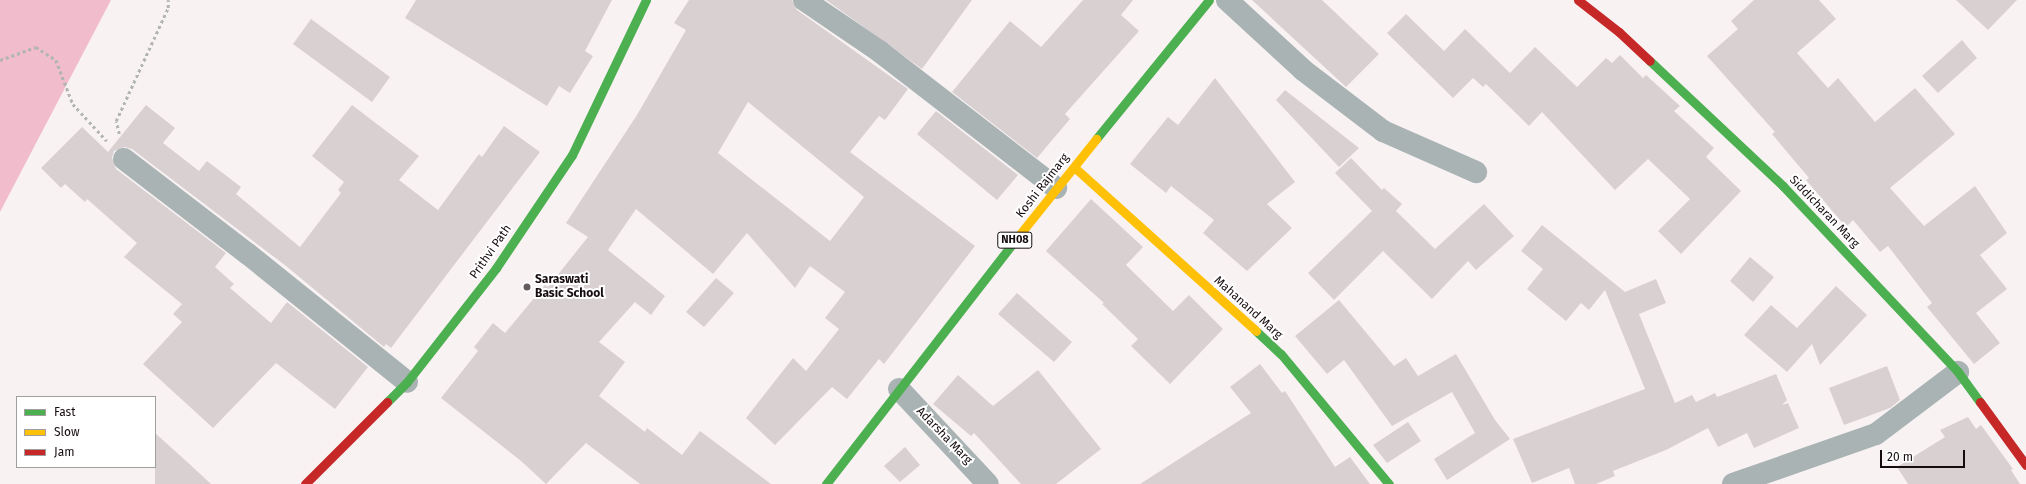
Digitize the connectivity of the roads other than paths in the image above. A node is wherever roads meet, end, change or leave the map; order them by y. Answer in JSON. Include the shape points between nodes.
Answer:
{"nodes":[{"id":1,"x":646,"y":0,"type":"edge"},
{"id":2,"x":804,"y":0,"type":"edge"},
{"id":3,"x":1209,"y":0,"type":"edge"},
{"id":4,"x":1227,"y":0,"type":"edge"},
{"id":5,"x":1578,"y":0,"type":"edge"},
{"id":6,"x":124,"y":159,"type":"road end"},
{"id":7,"x":1074,"y":167,"type":"junction"},
{"id":8,"x":1476,"y":172,"type":"dead end"},
{"id":9,"x":1056,"y":188,"type":"junction"},
{"id":10,"x":1958,"y":372,"type":"junction"},
{"id":11,"x":406,"y":382,"type":"junction"},
{"id":12,"x":899,"y":389,"type":"junction"},
{"id":13,"x":2026,"y":465,"type":"edge"},
{"id":14,"x":305,"y":484,"type":"edge"},
{"id":15,"x":826,"y":484,"type":"edge"},
{"id":16,"x":988,"y":484,"type":"edge"},
{"id":17,"x":1389,"y":484,"type":"edge"},
{"id":18,"x":1733,"y":484,"type":"edge"}],
"edges":[{"from":1,"to":11,"type":"street","name":"Prithvi Path","via":[[572,155],[496,268]]},
{"from":2,"to":9,"type":"street","via":[[879,51]]},
{"from":3,"to":7,"type":"street","name":"Koshi Rajmarg","number":"NH08"},
{"from":4,"to":8,"type":"street","via":[[1303,70],[1383,131]]},
{"from":5,"to":10,"type":"street","name":"Siddicharan Marg","via":[[1619,32],[1783,186]]},
{"from":6,"to":11,"type":"street","via":[[248,254]]},
{"from":7,"to":9,"type":"street","name":"Koshi Rajmarg","number":"NH08"},
{"from":7,"to":17,"type":"street","name":"Mahanand Marg","via":[[1282,354]]},
{"from":9,"to":12,"type":"street","name":"Koshi Rajmarg","number":"NH08"},
{"from":10,"to":13,"type":"street","name":"Siddicharan Marg"},
{"from":10,"to":18,"type":"street","via":[[1876,434]]},
{"from":11,"to":14,"type":"street","name":"Prithvi Path"},
{"from":12,"to":15,"type":"street","name":"Koshi Rajmarg","number":"NH08"},
{"from":12,"to":16,"type":"street","name":"Adarsha Marg"}]}
